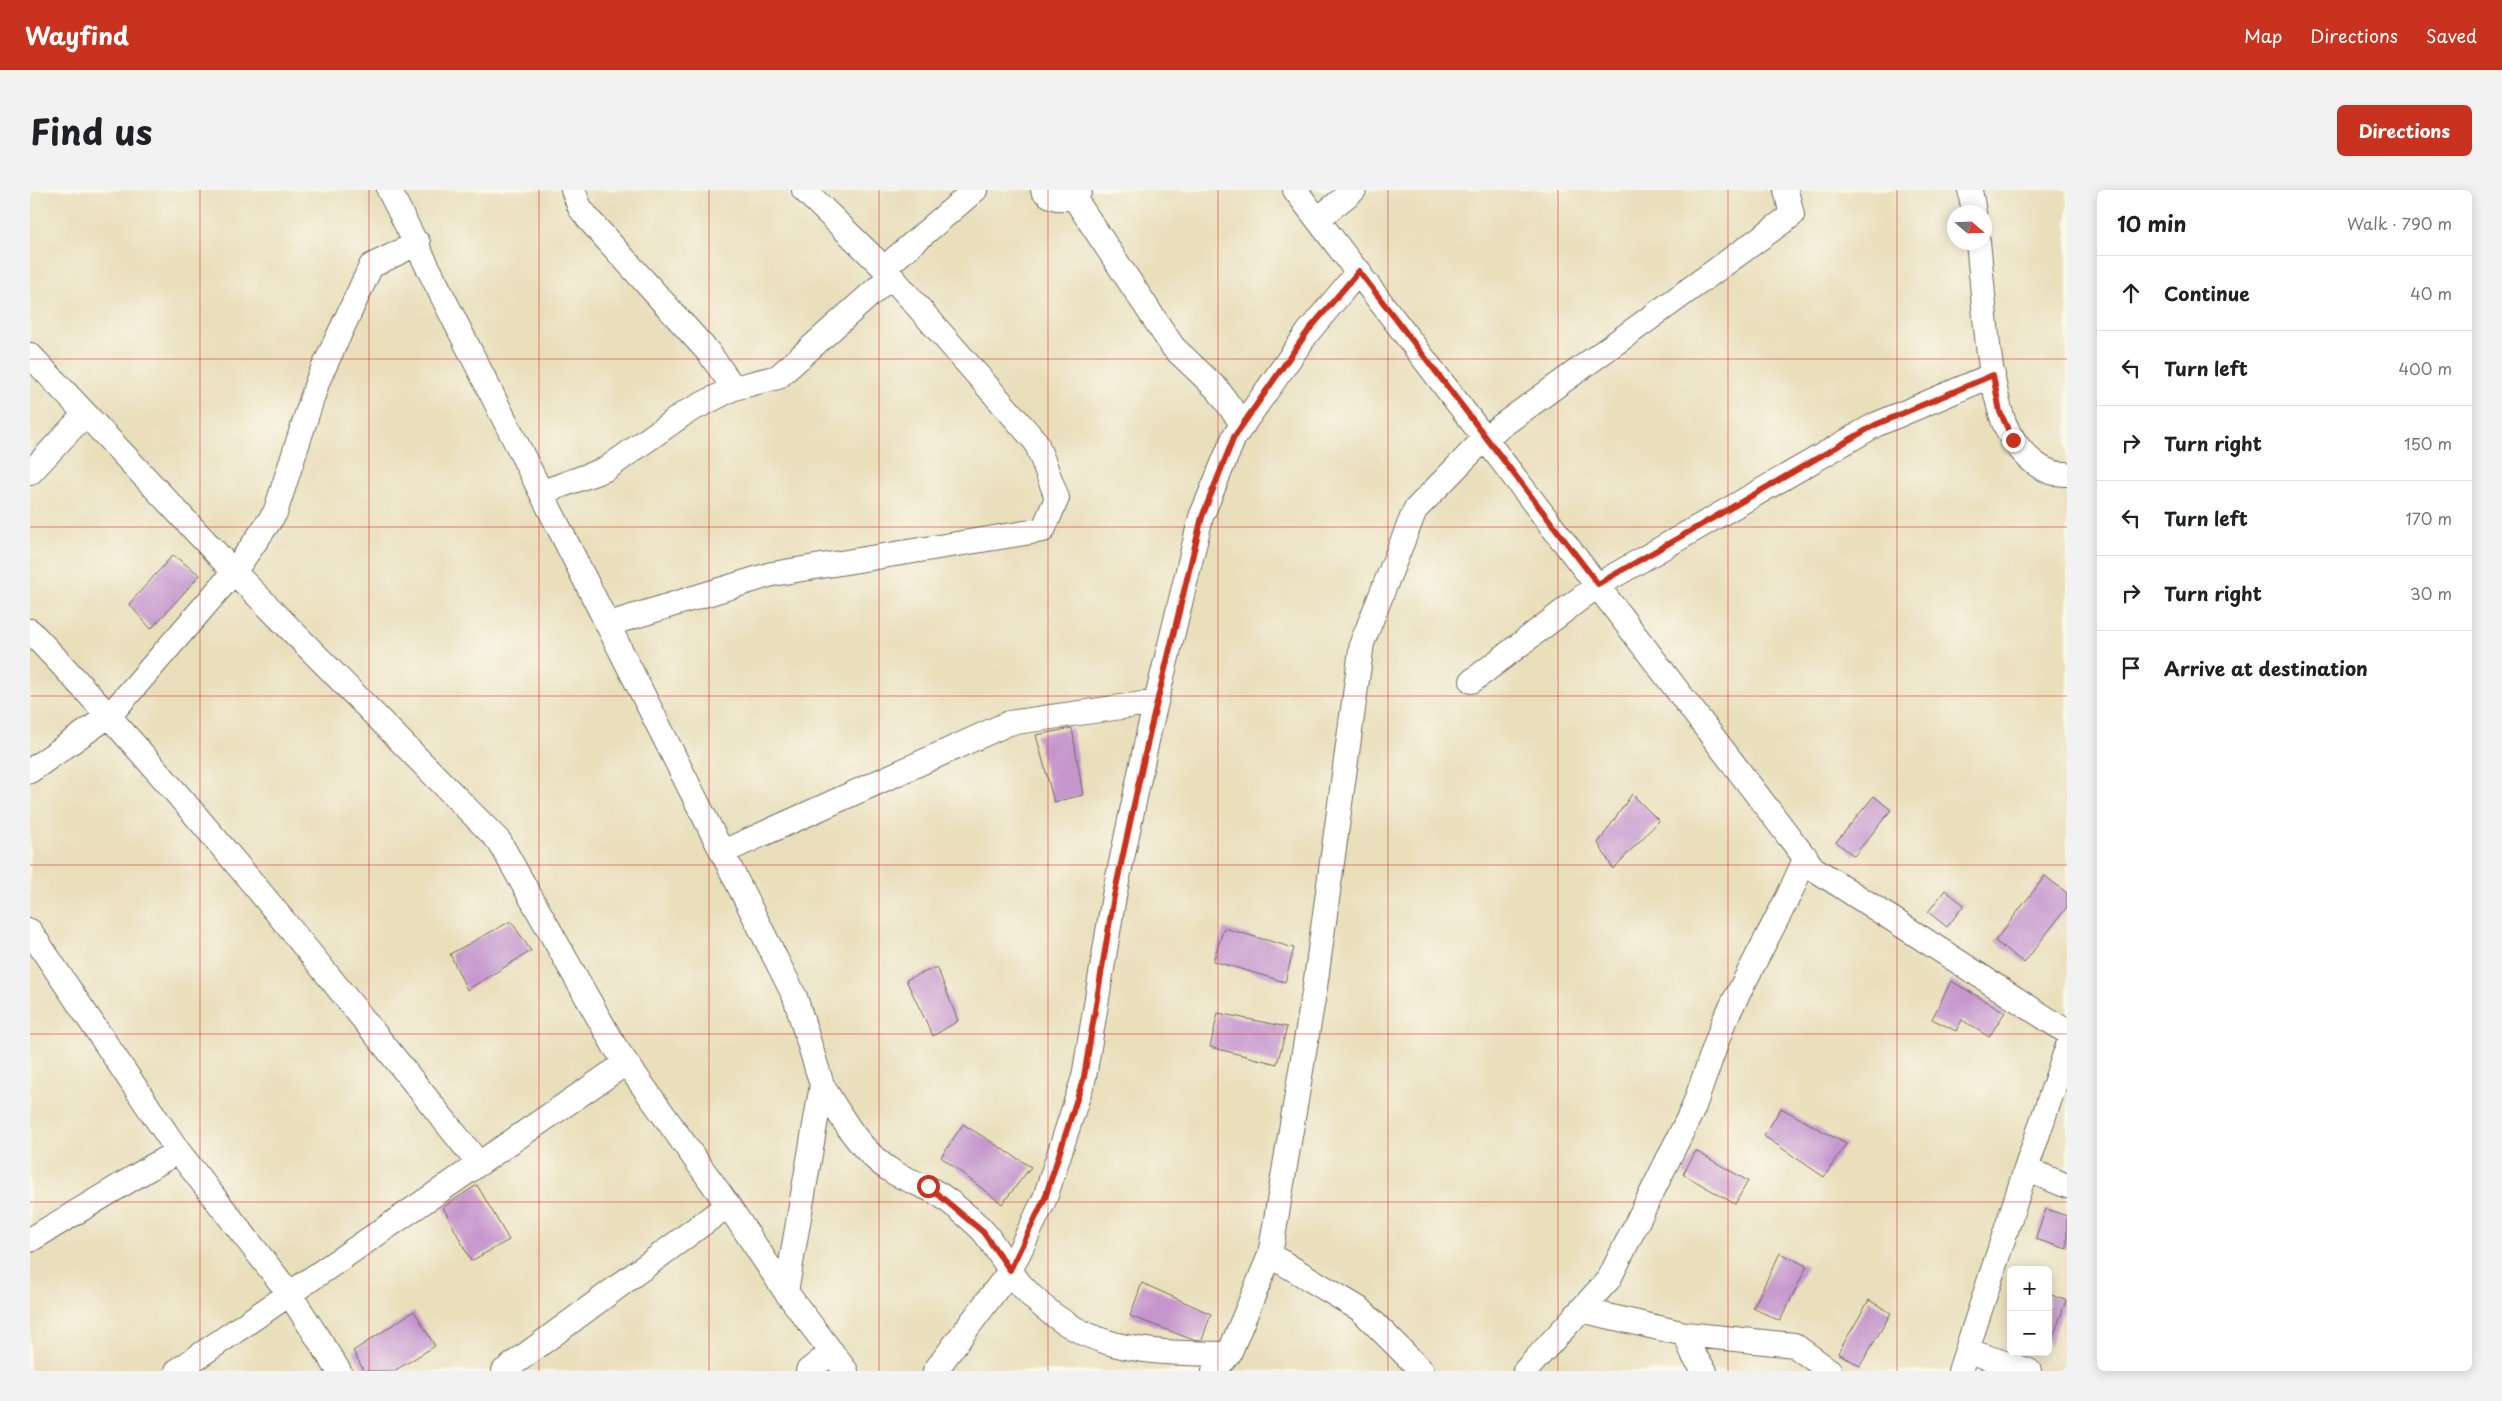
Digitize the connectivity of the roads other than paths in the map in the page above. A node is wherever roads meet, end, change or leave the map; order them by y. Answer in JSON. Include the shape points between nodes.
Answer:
{"nodes":[{"id":1,"x":389,"y":190,"type":"edge"},
{"id":2,"x":573,"y":190,"type":"edge"},
{"id":3,"x":804,"y":190,"type":"edge"},
{"id":4,"x":976,"y":190,"type":"edge"},
{"id":5,"x":1043,"y":190,"type":"edge"},
{"id":6,"x":1295,"y":190,"type":"edge"},
{"id":7,"x":1354,"y":190,"type":"edge"},
{"id":8,"x":1786,"y":190,"type":"edge"},
{"id":9,"x":1970,"y":190,"type":"edge"},
{"id":10,"x":1076,"y":193,"type":"edge"},
{"id":11,"x":1973,"y":205,"type":"edge"},
{"id":12,"x":1318,"y":218,"type":"junction"},
{"id":13,"x":418,"y":243,"type":"junction"},
{"id":14,"x":1979,"y":250,"type":"edge"},
{"id":15,"x":1359,"y":271,"type":"junction"},
{"id":16,"x":888,"y":272,"type":"junction"},
{"id":17,"x":30,"y":355,"type":"edge"},
{"id":18,"x":1993,"y":375,"type":"junction"},
{"id":19,"x":734,"y":388,"type":"junction"},
{"id":20,"x":85,"y":414,"type":"junction"},
{"id":21,"x":1243,"y":425,"type":"junction"},
{"id":22,"x":1486,"y":438,"type":"junction"},
{"id":23,"x":30,"y":473,"type":"edge"},
{"id":24,"x":2064,"y":480,"type":"edge"},
{"id":25,"x":543,"y":492,"type":"junction"},
{"id":26,"x":234,"y":572,"type":"junction"},
{"id":27,"x":1598,"y":584,"type":"junction"},
{"id":28,"x":609,"y":624,"type":"junction"},
{"id":29,"x":30,"y":631,"type":"edge"},
{"id":30,"x":1472,"y":681,"type":"dead end"},
{"id":31,"x":1156,"y":702,"type":"junction"},
{"id":32,"x":110,"y":715,"type":"junction"},
{"id":33,"x":30,"y":770,"type":"edge"},
{"id":34,"x":723,"y":852,"type":"junction"},
{"id":35,"x":1806,"y":858,"type":"junction"},
{"id":36,"x":30,"y":932,"type":"edge"},
{"id":37,"x":2067,"y":1032,"type":"edge"},
{"id":38,"x":2067,"y":1048,"type":"edge"},
{"id":39,"x":626,"y":1063,"type":"junction"},
{"id":40,"x":822,"y":1085,"type":"junction"},
{"id":41,"x":178,"y":1151,"type":"junction"},
{"id":42,"x":479,"y":1164,"type":"junction"},
{"id":43,"x":2026,"y":1169,"type":"junction"},
{"id":44,"x":2067,"y":1186,"type":"edge"},
{"id":45,"x":728,"y":1205,"type":"junction"},
{"id":46,"x":30,"y":1240,"type":"edge"},
{"id":47,"x":1270,"y":1256,"type":"junction"},
{"id":48,"x":1010,"y":1270,"type":"junction"},
{"id":49,"x":786,"y":1292,"type":"junction"},
{"id":50,"x":289,"y":1293,"type":"junction"},
{"id":51,"x":1581,"y":1310,"type":"junction"},
{"id":52,"x":1685,"y":1334,"type":"junction"},
{"id":53,"x":832,"y":1352,"type":"junction"},
{"id":54,"x":1964,"y":1361,"type":"edge"},
{"id":55,"x":1221,"y":1362,"type":"edge"},
{"id":56,"x":177,"y":1371,"type":"edge"},
{"id":57,"x":339,"y":1371,"type":"edge"},
{"id":58,"x":504,"y":1371,"type":"edge"},
{"id":59,"x":808,"y":1371,"type":"edge"},
{"id":60,"x":846,"y":1371,"type":"edge"},
{"id":61,"x":935,"y":1371,"type":"edge"},
{"id":62,"x":1422,"y":1371,"type":"edge"},
{"id":63,"x":1525,"y":1371,"type":"edge"},
{"id":64,"x":1705,"y":1371,"type":"edge"},
{"id":65,"x":1830,"y":1371,"type":"edge"},
{"id":66,"x":2029,"y":1371,"type":"edge"}],
"edges":[{"from":1,"to":13,"type":"street"},
{"from":2,"to":19,"type":"street","via":[[580,208],[591,222],[710,353]]},
{"from":3,"to":16,"type":"street"},
{"from":4,"to":16,"type":"street"},
{"from":5,"to":10,"type":"street","via":[[1061,200]]},
{"from":6,"to":12,"type":"street"},
{"from":7,"to":12,"type":"street"},
{"from":8,"to":22,"type":"street","via":[[1792,215]]},
{"from":9,"to":11,"type":"street"},
{"from":10,"to":21,"type":"street","via":[[1173,347],[1218,390]]},
{"from":12,"to":15,"type":"street"},
{"from":13,"to":25,"type":"street"},
{"from":13,"to":26,"type":"street","via":[[371,266],[318,380],[275,513]]},
{"from":14,"to":18,"type":"street"},
{"from":15,"to":21,"type":"street","via":[[1308,331]]},
{"from":15,"to":22,"type":"street"},
{"from":16,"to":19,"type":"street","via":[[778,377]]},
{"from":16,"to":28,"type":"street","via":[[1036,442],[1057,498],[1043,530],[772,574]]},
{"from":17,"to":20,"type":"street"},
{"from":18,"to":24,"type":"street","via":[[2000,412],[2013,440],[2038,467]]},
{"from":18,"to":27,"type":"street","via":[[1875,425]]},
{"from":19,"to":25,"type":"street","via":[[685,413],[606,469]]},
{"from":20,"to":23,"type":"street"},
{"from":20,"to":26,"type":"street"},
{"from":21,"to":31,"type":"street","via":[[1234,437],[1202,517]]},
{"from":22,"to":27,"type":"street"},
{"from":22,"to":47,"type":"street","via":[[1415,510],[1362,642],[1315,987]]},
{"from":25,"to":28,"type":"street"},
{"from":26,"to":32,"type":"street"},
{"from":26,"to":39,"type":"street","via":[[499,841]]},
{"from":27,"to":30,"type":"street"},
{"from":27,"to":35,"type":"street"},
{"from":28,"to":34,"type":"street"},
{"from":29,"to":32,"type":"street"},
{"from":31,"to":34,"type":"street","via":[[1009,723]]},
{"from":31,"to":48,"type":"street","via":[[1114,896],[1084,1077],[1045,1198]]},
{"from":32,"to":33,"type":"street"},
{"from":32,"to":42,"type":"street","via":[[313,956]]},
{"from":34,"to":40,"type":"street","via":[[795,997]]},
{"from":35,"to":37,"type":"street","via":[[1813,868]]},
{"from":35,"to":51,"type":"street","via":[[1724,1021],[1693,1109],[1609,1280]]},
{"from":36,"to":41,"type":"street"},
{"from":38,"to":43,"type":"street"},
{"from":39,"to":42,"type":"street"},
{"from":39,"to":45,"type":"street"},
{"from":40,"to":48,"type":"street","via":[[851,1134],[893,1172],[928,1186],[948,1201],[983,1232]]},
{"from":40,"to":49,"type":"street"},
{"from":41,"to":46,"type":"street"},
{"from":41,"to":50,"type":"street"},
{"from":42,"to":50,"type":"street"},
{"from":43,"to":44,"type":"street"},
{"from":43,"to":54,"type":"street"},
{"from":45,"to":49,"type":"street"},
{"from":45,"to":58,"type":"street"},
{"from":47,"to":55,"type":"street"},
{"from":47,"to":62,"type":"street","via":[[1361,1310]]},
{"from":48,"to":55,"type":"street","via":[[1021,1285],[1066,1326],[1090,1337],[1145,1352]]},
{"from":48,"to":61,"type":"street"},
{"from":49,"to":53,"type":"street"},
{"from":50,"to":56,"type":"street"},
{"from":50,"to":57,"type":"street"},
{"from":51,"to":52,"type":"street"},
{"from":51,"to":63,"type":"street"},
{"from":52,"to":64,"type":"street","via":[[1694,1356]]},
{"from":52,"to":65,"type":"street","via":[[1794,1345]]},
{"from":53,"to":59,"type":"street"},
{"from":53,"to":60,"type":"street"},
{"from":54,"to":66,"type":"street"}]}
